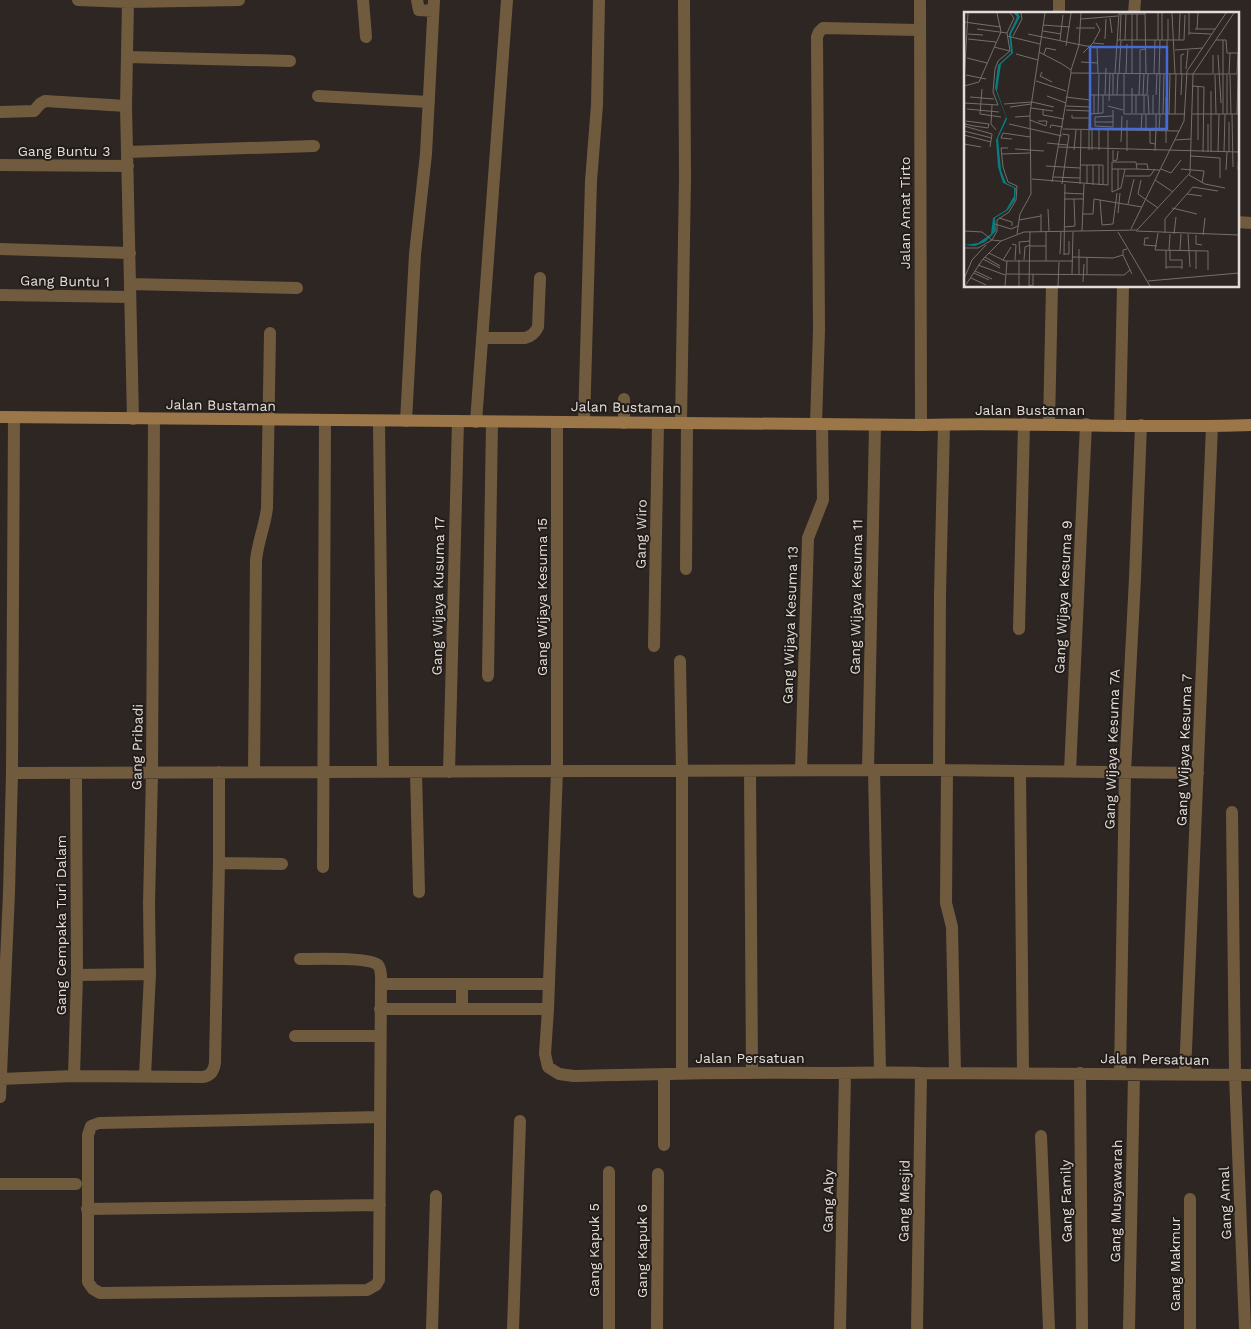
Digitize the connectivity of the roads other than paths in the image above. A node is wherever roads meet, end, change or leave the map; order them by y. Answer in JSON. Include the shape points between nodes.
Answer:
{"nodes":[{"id":1,"x":78,"y":0,"type":"edge"},
{"id":2,"x":239,"y":0,"type":"edge"},
{"id":3,"x":363,"y":0,"type":"edge"},
{"id":4,"x":416,"y":0,"type":"edge"},
{"id":5,"x":507,"y":0,"type":"edge"},
{"id":6,"x":599,"y":0,"type":"edge"},
{"id":7,"x":684,"y":0,"type":"edge"},
{"id":8,"x":920,"y":0,"type":"edge"},
{"id":9,"x":128,"y":2,"type":"junction"},
{"id":10,"x":434,"y":6,"type":"edge"},
{"id":11,"x":919,"y":30,"type":"junction"},
{"id":12,"x":366,"y":37,"type":"dead end"},
{"id":13,"x":127,"y":57,"type":"junction"},
{"id":14,"x":290,"y":61,"type":"dead end"},
{"id":15,"x":318,"y":96,"type":"dead end"},
{"id":16,"x":429,"y":102,"type":"junction"},
{"id":17,"x":126,"y":106,"type":"junction"},
{"id":18,"x":0,"y":112,"type":"edge"},
{"id":19,"x":314,"y":146,"type":"dead end"},
{"id":20,"x":127,"y":152,"type":"junction"},
{"id":21,"x":0,"y":165,"type":"edge"},
{"id":22,"x":128,"y":166,"type":"junction"},
{"id":23,"x":1238,"y":222,"type":"edge"},
{"id":24,"x":1251,"y":223,"type":"edge"},
{"id":25,"x":0,"y":249,"type":"edge"},
{"id":26,"x":130,"y":253,"type":"junction"},
{"id":27,"x":540,"y":278,"type":"dead end"},
{"id":28,"x":297,"y":288,"type":"dead end"},
{"id":29,"x":1052,"y":288,"type":"edge"},
{"id":30,"x":1123,"y":288,"type":"edge"},
{"id":31,"x":130,"y":291,"type":"junction"},
{"id":32,"x":0,"y":295,"type":"edge"},
{"id":33,"x":270,"y":333,"type":"dead end"},
{"id":34,"x":482,"y":338,"type":"junction"},
{"id":35,"x":624,"y":399,"type":"dead end"},
{"id":36,"x":0,"y":417,"type":"edge"},
{"id":37,"x":14,"y":417,"type":"junction"},
{"id":38,"x":133,"y":419,"type":"junction"},
{"id":39,"x":154,"y":419,"type":"junction"},
{"id":40,"x":268,"y":420,"type":"junction"},
{"id":41,"x":325,"y":421,"type":"junction"},
{"id":42,"x":380,"y":421,"type":"junction"},
{"id":43,"x":406,"y":421,"type":"junction"},
{"id":44,"x":458,"y":421,"type":"junction"},
{"id":45,"x":476,"y":422,"type":"junction"},
{"id":46,"x":492,"y":422,"type":"junction"},
{"id":47,"x":557,"y":422,"type":"junction"},
{"id":48,"x":584,"y":422,"type":"junction"},
{"id":49,"x":624,"y":422,"type":"junction"},
{"id":50,"x":658,"y":423,"type":"junction"},
{"id":51,"x":684,"y":423,"type":"junction"},
{"id":52,"x":819,"y":424,"type":"junction"},
{"id":53,"x":1024,"y":424,"type":"junction"},
{"id":54,"x":1049,"y":424,"type":"junction"},
{"id":55,"x":1086,"y":424,"type":"junction"},
{"id":56,"x":875,"y":425,"type":"junction"},
{"id":57,"x":944,"y":425,"type":"junction"},
{"id":58,"x":1120,"y":425,"type":"junction"},
{"id":59,"x":1251,"y":425,"type":"edge"},
{"id":60,"x":921,"y":426,"type":"junction"},
{"id":61,"x":1141,"y":426,"type":"junction"},
{"id":62,"x":1212,"y":426,"type":"junction"},
{"id":63,"x":686,"y":569,"type":"dead end"},
{"id":64,"x":1019,"y":629,"type":"dead end"},
{"id":65,"x":654,"y":646,"type":"dead end"},
{"id":66,"x":6,"y":651,"type":"edge"},
{"id":67,"x":680,"y":661,"type":"dead end"},
{"id":68,"x":488,"y":676,"type":"dead end"},
{"id":69,"x":6,"y":724,"type":"edge"},
{"id":70,"x":750,"y":770,"type":"junction"},
{"id":71,"x":801,"y":770,"type":"junction"},
{"id":72,"x":871,"y":770,"type":"junction"},
{"id":73,"x":943,"y":770,"type":"junction"},
{"id":74,"x":1020,"y":770,"type":"junction"},
{"id":75,"x":557,"y":771,"type":"junction"},
{"id":76,"x":682,"y":771,"type":"junction"},
{"id":77,"x":1070,"y":771,"type":"junction"},
{"id":78,"x":219,"y":772,"type":"junction"},
{"id":79,"x":254,"y":772,"type":"junction"},
{"id":80,"x":323,"y":772,"type":"junction"},
{"id":81,"x":383,"y":772,"type":"junction"},
{"id":82,"x":416,"y":772,"type":"junction"},
{"id":83,"x":449,"y":772,"type":"junction"},
{"id":84,"x":1125,"y":772,"type":"junction"},
{"id":85,"x":1198,"y":772,"type":"junction"},
{"id":86,"x":12,"y":773,"type":"junction"},
{"id":87,"x":76,"y":773,"type":"junction"},
{"id":88,"x":152,"y":773,"type":"junction"},
{"id":89,"x":1232,"y":812,"type":"dead end"},
{"id":90,"x":5,"y":850,"type":"edge"},
{"id":91,"x":219,"y":863,"type":"junction"},
{"id":92,"x":282,"y":864,"type":"dead end"},
{"id":93,"x":322,"y":867,"type":"dead end"},
{"id":94,"x":419,"y":892,"type":"dead end"},
{"id":95,"x":300,"y":959,"type":"dead end"},
{"id":96,"x":3,"y":966,"type":"edge"},
{"id":97,"x":150,"y":974,"type":"junction"},
{"id":98,"x":77,"y":976,"type":"junction"},
{"id":99,"x":382,"y":984,"type":"junction"},
{"id":100,"x":462,"y":984,"type":"junction"},
{"id":101,"x":549,"y":984,"type":"junction"},
{"id":102,"x":380,"y":1009,"type":"junction"},
{"id":103,"x":462,"y":1009,"type":"junction"},
{"id":104,"x":548,"y":1009,"type":"junction"},
{"id":105,"x":2,"y":1035,"type":"edge"},
{"id":106,"x":295,"y":1036,"type":"dead end"},
{"id":107,"x":380,"y":1036,"type":"junction"},
{"id":108,"x":880,"y":1071,"type":"junction"},
{"id":109,"x":682,"y":1072,"type":"junction"},
{"id":110,"x":752,"y":1072,"type":"junction"},
{"id":111,"x":846,"y":1073,"type":"junction"},
{"id":112,"x":921,"y":1073,"type":"junction"},
{"id":113,"x":955,"y":1073,"type":"junction"},
{"id":114,"x":1023,"y":1073,"type":"junction"},
{"id":115,"x":1080,"y":1073,"type":"junction"},
{"id":116,"x":664,"y":1074,"type":"junction"},
{"id":117,"x":1120,"y":1074,"type":"junction"},
{"id":118,"x":1134,"y":1074,"type":"junction"},
{"id":119,"x":1185,"y":1074,"type":"junction"},
{"id":120,"x":1235,"y":1075,"type":"junction"},
{"id":121,"x":1251,"y":1075,"type":"edge"},
{"id":122,"x":74,"y":1076,"type":"junction"},
{"id":123,"x":145,"y":1076,"type":"junction"},
{"id":124,"x":1,"y":1079,"type":"edge"},
{"id":125,"x":0,"y":1097,"type":"edge"},
{"id":126,"x":380,"y":1117,"type":"junction"},
{"id":127,"x":520,"y":1121,"type":"dead end"},
{"id":128,"x":1041,"y":1136,"type":"dead end"},
{"id":129,"x":664,"y":1145,"type":"dead end"},
{"id":130,"x":609,"y":1172,"type":"dead end"},
{"id":131,"x":658,"y":1174,"type":"dead end"},
{"id":132,"x":0,"y":1184,"type":"edge"},
{"id":133,"x":76,"y":1184,"type":"dead end"},
{"id":134,"x":436,"y":1196,"type":"dead end"},
{"id":135,"x":1190,"y":1199,"type":"dead end"},
{"id":136,"x":380,"y":1205,"type":"junction"},
{"id":137,"x":87,"y":1209,"type":"junction"},
{"id":138,"x":432,"y":1329,"type":"edge"},
{"id":139,"x":513,"y":1329,"type":"edge"},
{"id":140,"x":609,"y":1329,"type":"edge"},
{"id":141,"x":657,"y":1329,"type":"edge"},
{"id":142,"x":840,"y":1329,"type":"edge"},
{"id":143,"x":917,"y":1329,"type":"edge"},
{"id":144,"x":1049,"y":1329,"type":"edge"},
{"id":145,"x":1082,"y":1329,"type":"edge"},
{"id":146,"x":1129,"y":1329,"type":"edge"},
{"id":147,"x":1190,"y":1329,"type":"edge"},
{"id":148,"x":1245,"y":1329,"type":"edge"}],
"edges":[{"from":1,"to":9,"type":"street"},
{"from":2,"to":9,"type":"street"},
{"from":3,"to":12,"type":"street"},
{"from":4,"to":10,"type":"street","via":[[419,10]]},
{"from":5,"to":34,"type":"street"},
{"from":6,"to":48,"type":"street"},
{"from":7,"to":51,"type":"street"},
{"from":8,"to":11,"type":"street","name":"Jalan Amat Tirto"},
{"from":9,"to":13,"type":"street"},
{"from":10,"to":16,"type":"street"},
{"from":11,"to":52,"type":"street","name":"Gang Wijaya Kesuma 13","via":[[823,28],[817,37]]},
{"from":11,"to":60,"type":"street","name":"Jalan Amat Tirto"},
{"from":13,"to":14,"type":"street"},
{"from":13,"to":17,"type":"street"},
{"from":15,"to":16,"type":"street"},
{"from":16,"to":43,"type":"street","via":[[415,254]]},
{"from":17,"to":18,"type":"street","via":[[45,101],[34,112]]},
{"from":17,"to":20,"type":"street"},
{"from":19,"to":20,"type":"street"},
{"from":20,"to":22,"type":"street"},
{"from":21,"to":22,"type":"street","name":"Gang Buntu 3"},
{"from":22,"to":26,"type":"street"},
{"from":23,"to":24,"type":"street"},
{"from":25,"to":26,"type":"street"},
{"from":26,"to":31,"type":"street"},
{"from":27,"to":34,"type":"street","via":[[535,333],[525,338]]},
{"from":28,"to":31,"type":"street","name":"Gang Buntu 1"},
{"from":29,"to":54,"type":"street"},
{"from":30,"to":58,"type":"street"},
{"from":31,"to":32,"type":"street","name":"Gang Buntu 1"},
{"from":31,"to":38,"type":"street"},
{"from":33,"to":40,"type":"street"},
{"from":34,"to":45,"type":"street"},
{"from":35,"to":49,"type":"street"},
{"from":36,"to":37,"type":"main road","name":"Jalan Bustaman"},
{"from":37,"to":38,"type":"main road","name":"Jalan Bustaman"},
{"from":37,"to":66,"type":"street"},
{"from":38,"to":39,"type":"main road","name":"Jalan Bustaman"},
{"from":39,"to":40,"type":"main road","name":"Jalan Bustaman"},
{"from":39,"to":88,"type":"street","name":"Gang Pribadi"},
{"from":40,"to":41,"type":"main road","name":"Jalan Bustaman"},
{"from":40,"to":79,"type":"street","via":[[267,508],[256,560]]},
{"from":41,"to":42,"type":"main road","name":"Jalan Bustaman"},
{"from":41,"to":80,"type":"street"},
{"from":42,"to":43,"type":"main road","name":"Jalan Bustaman"},
{"from":42,"to":81,"type":"street"},
{"from":43,"to":44,"type":"main road","name":"Jalan Bustaman"},
{"from":44,"to":45,"type":"main road","name":"Jalan Bustaman"},
{"from":44,"to":83,"type":"street","name":"Gang Wijaya Kusuma 17"},
{"from":45,"to":46,"type":"main road","name":"Jalan Bustaman"},
{"from":46,"to":47,"type":"main road","name":"Jalan Bustaman"},
{"from":46,"to":68,"type":"street"},
{"from":47,"to":48,"type":"main road","name":"Jalan Bustaman"},
{"from":47,"to":75,"type":"street","name":"Gang Wijaya Kesuma 15"},
{"from":48,"to":49,"type":"main road","name":"Jalan Bustaman"},
{"from":49,"to":50,"type":"main road","name":"Jalan Bustaman"},
{"from":50,"to":51,"type":"main road","name":"Jalan Bustaman"},
{"from":50,"to":65,"type":"street","name":"Gang Wiro"},
{"from":51,"to":52,"type":"main road","name":"Jalan Bustaman"},
{"from":51,"to":63,"type":"street"},
{"from":52,"to":56,"type":"main road","name":"Jalan Bustaman"},
{"from":52,"to":71,"type":"street","name":"Gang Wijaya Kesuma 13","via":[[823,500],[808,538]]},
{"from":53,"to":54,"type":"main road","name":"Jalan Bustaman"},
{"from":53,"to":57,"type":"main road","name":"Jalan Bustaman"},
{"from":53,"to":64,"type":"street"},
{"from":54,"to":55,"type":"main road","name":"Jalan Bustaman"},
{"from":55,"to":58,"type":"main road","name":"Jalan Bustaman"},
{"from":55,"to":77,"type":"street","name":"Gang Wijaya Kesuma 9"},
{"from":56,"to":60,"type":"main road","name":"Jalan Bustaman"},
{"from":56,"to":72,"type":"street","name":"Gang Wijaya Kesuma 11"},
{"from":57,"to":60,"type":"main road","name":"Jalan Bustaman"},
{"from":57,"to":73,"type":"street","via":[[940,594]]},
{"from":58,"to":61,"type":"main road","name":"Jalan Bustaman"},
{"from":59,"to":62,"type":"main road","name":"Jalan Bustaman"},
{"from":61,"to":62,"type":"main road","name":"Jalan Bustaman"},
{"from":61,"to":84,"type":"street","name":"Gang Wijaya Kesuma 7A"},
{"from":62,"to":85,"type":"street","name":"Gang Wijaya Kesuma 7"},
{"from":66,"to":69,"type":"street"},
{"from":67,"to":76,"type":"street"},
{"from":69,"to":86,"type":"street"},
{"from":70,"to":71,"type":"street"},
{"from":70,"to":76,"type":"street"},
{"from":70,"to":110,"type":"street"},
{"from":71,"to":72,"type":"street"},
{"from":72,"to":73,"type":"street"},
{"from":72,"to":108,"type":"street","name":"Gang Wijaya Kesuma 11"},
{"from":73,"to":74,"type":"street"},
{"from":73,"to":113,"type":"street","via":[[946,903],[952,928]]},
{"from":74,"to":77,"type":"street"},
{"from":74,"to":114,"type":"street"},
{"from":75,"to":76,"type":"street"},
{"from":75,"to":83,"type":"street"},
{"from":75,"to":101,"type":"street","name":"Jalan Persatuan"},
{"from":76,"to":109,"type":"street"},
{"from":77,"to":84,"type":"street"},
{"from":78,"to":79,"type":"street"},
{"from":78,"to":88,"type":"street"},
{"from":78,"to":91,"type":"street"},
{"from":79,"to":80,"type":"street"},
{"from":80,"to":81,"type":"street"},
{"from":80,"to":93,"type":"street"},
{"from":81,"to":82,"type":"street"},
{"from":82,"to":83,"type":"street"},
{"from":82,"to":94,"type":"street"},
{"from":84,"to":85,"type":"street"},
{"from":84,"to":117,"type":"street","name":"Gang Wijaya Kesuma 7A"},
{"from":85,"to":119,"type":"street","name":"Gang Wijaya Kesuma 7"},
{"from":86,"to":87,"type":"street"},
{"from":86,"to":90,"type":"street"},
{"from":87,"to":88,"type":"street"},
{"from":87,"to":98,"type":"street","name":"Gang Cempaka Turi Dalam"},
{"from":88,"to":97,"type":"street","name":"Gang Pribadi"},
{"from":89,"to":120,"type":"street","name":"Gang Amal"},
{"from":90,"to":96,"type":"street"},
{"from":91,"to":92,"type":"street"},
{"from":91,"to":123,"type":"street","via":[[214,1069],[203,1077]]},
{"from":95,"to":99,"type":"street","via":[[372,961],[380,969]]},
{"from":96,"to":105,"type":"street"},
{"from":97,"to":98,"type":"street"},
{"from":97,"to":123,"type":"street","name":"Gang Pribadi"},
{"from":98,"to":122,"type":"street","name":"Gang Cempaka Turi Dalam"},
{"from":99,"to":100,"type":"street"},
{"from":99,"to":102,"type":"street"},
{"from":100,"to":101,"type":"street"},
{"from":100,"to":103,"type":"street"},
{"from":101,"to":104,"type":"street","name":"Jalan Persatuan"},
{"from":102,"to":103,"type":"street"},
{"from":102,"to":107,"type":"street"},
{"from":103,"to":104,"type":"street"},
{"from":104,"to":116,"type":"street","name":"Jalan Persatuan","via":[[545,1054],[548,1067],[559,1074]]},
{"from":105,"to":124,"type":"street"},
{"from":106,"to":107,"type":"street"},
{"from":107,"to":126,"type":"street"},
{"from":108,"to":111,"type":"street","name":"Jalan Persatuan"},
{"from":108,"to":112,"type":"street","name":"Jalan Persatuan"},
{"from":109,"to":110,"type":"street","name":"Jalan Persatuan"},
{"from":109,"to":116,"type":"street","name":"Jalan Persatuan"},
{"from":110,"to":111,"type":"street","name":"Jalan Persatuan"},
{"from":111,"to":142,"type":"street","name":"Gang Aby"},
{"from":112,"to":113,"type":"street","name":"Jalan Persatuan"},
{"from":112,"to":143,"type":"street","name":"Gang Mesjid"},
{"from":113,"to":114,"type":"street","name":"Jalan Persatuan"},
{"from":114,"to":115,"type":"street","name":"Jalan Persatuan"},
{"from":115,"to":117,"type":"street","name":"Jalan Persatuan"},
{"from":115,"to":145,"type":"street","name":"Gang Family"},
{"from":116,"to":129,"type":"street"},
{"from":117,"to":118,"type":"street","name":"Jalan Persatuan"},
{"from":118,"to":119,"type":"street","name":"Jalan Persatuan"},
{"from":118,"to":146,"type":"street","name":"Gang Musyawarah"},
{"from":119,"to":120,"type":"street","name":"Jalan Persatuan"},
{"from":120,"to":121,"type":"street","name":"Jalan Persatuan"},
{"from":120,"to":148,"type":"street","name":"Gang Amal"},
{"from":122,"to":123,"type":"street"},
{"from":122,"to":124,"type":"street"},
{"from":124,"to":125,"type":"street"},
{"from":126,"to":136,"type":"street"},
{"from":126,"to":137,"type":"street","via":[[99,1123],[91,1126],[88,1135]]},
{"from":127,"to":139,"type":"street"},
{"from":128,"to":144,"type":"street"},
{"from":130,"to":140,"type":"street","name":"Gang Kapuk 5"},
{"from":131,"to":141,"type":"street","name":"Gang Kapuk 6"},
{"from":132,"to":133,"type":"street"},
{"from":134,"to":138,"type":"street"},
{"from":135,"to":147,"type":"street","name":"Gang Makmur"},
{"from":136,"to":137,"type":"street"},
{"from":136,"to":137,"type":"street","via":[[379,1280],[367,1290],[100,1293],[88,1282]]}]}
